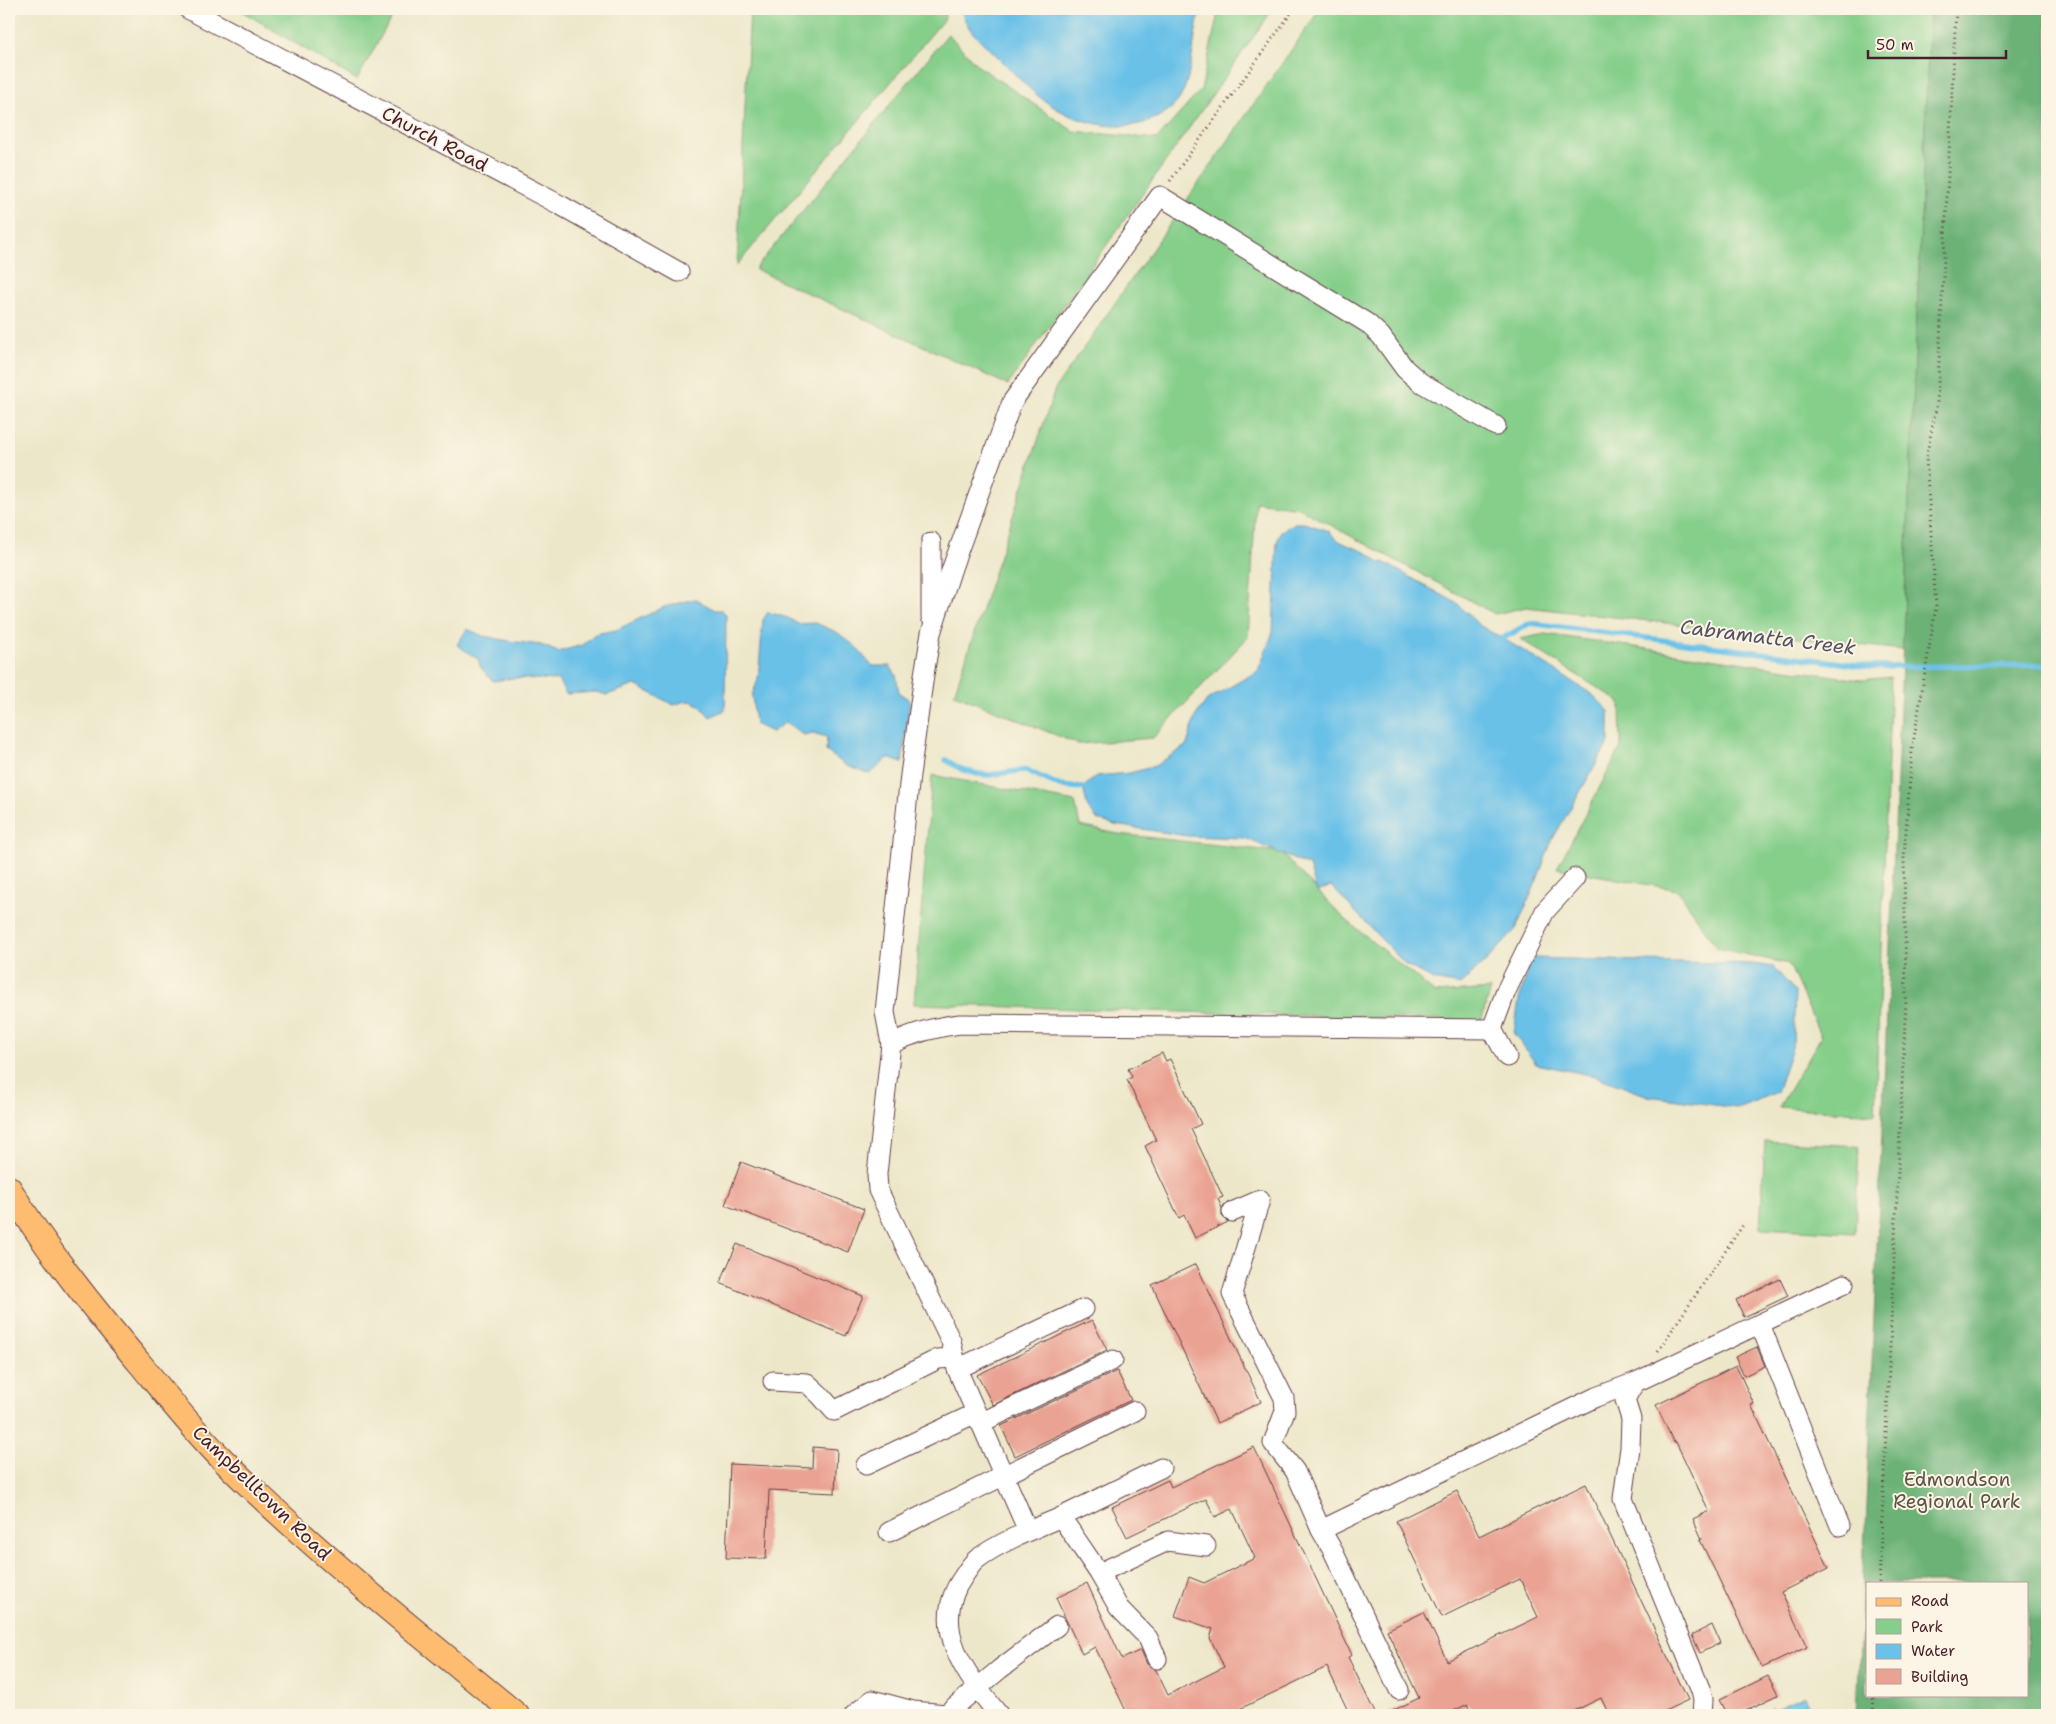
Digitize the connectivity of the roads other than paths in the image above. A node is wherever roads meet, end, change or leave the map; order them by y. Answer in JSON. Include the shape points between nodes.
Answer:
{"nodes":[{"id":1,"x":188,"y":9,"type":"edge"},
{"id":2,"x":679,"y":272,"type":"dead end"},
{"id":3,"x":1496,"y":426,"type":"dead end"},
{"id":4,"x":931,"y":542,"type":"dead end"},
{"id":5,"x":931,"y":633,"type":"junction"},
{"id":6,"x":1575,"y":878,"type":"dead end"},
{"id":7,"x":1492,"y":1029,"type":"junction"},
{"id":8,"x":892,"y":1044,"type":"junction"},
{"id":9,"x":1507,"y":1057,"type":"dead end"},
{"id":10,"x":9,"y":1188,"type":"edge"},
{"id":11,"x":1232,"y":1212,"type":"dead end"},
{"id":12,"x":1844,"y":1284,"type":"dead end"},
{"id":13,"x":1084,"y":1309,"type":"dead end"},
{"id":14,"x":1760,"y":1324,"type":"junction"},
{"id":15,"x":1113,"y":1360,"type":"dead end"},
{"id":16,"x":956,"y":1364,"type":"junction"},
{"id":17,"x":773,"y":1381,"type":"dead end"},
{"id":18,"x":1636,"y":1382,"type":"junction"},
{"id":19,"x":1135,"y":1410,"type":"dead end"},
{"id":20,"x":978,"y":1418,"type":"junction"},
{"id":21,"x":866,"y":1465,"type":"dead end"},
{"id":22,"x":1161,"y":1468,"type":"dead end"},
{"id":23,"x":1003,"y":1475,"type":"junction"},
{"id":24,"x":1061,"y":1517,"type":"junction"},
{"id":25,"x":1840,"y":1526,"type":"dead end"},
{"id":26,"x":1321,"y":1530,"type":"junction"},
{"id":27,"x":1028,"y":1531,"type":"junction"},
{"id":28,"x":889,"y":1532,"type":"dead end"},
{"id":29,"x":1206,"y":1546,"type":"dead end"},
{"id":30,"x":1099,"y":1573,"type":"junction"},
{"id":31,"x":1057,"y":1626,"type":"dead end"},
{"id":32,"x":1158,"y":1659,"type":"dead end"},
{"id":33,"x":978,"y":1690,"type":"junction"},
{"id":34,"x":1399,"y":1690,"type":"dead end"},
{"id":35,"x":517,"y":1715,"type":"edge"},
{"id":36,"x":854,"y":1715,"type":"edge"},
{"id":37,"x":999,"y":1715,"type":"edge"},
{"id":38,"x":1702,"y":1715,"type":"edge"}],
"edges":[{"from":1,"to":2,"type":"street","name":"Church Road","via":[[562,206]]},
{"from":3,"to":5,"type":"street","via":[[1420,382],[1367,323],[1160,196],[1012,402]]},
{"from":4,"to":5,"type":"street"},
{"from":5,"to":8,"type":"street","via":[[910,775],[885,1012]]},
{"from":6,"to":7,"type":"street","via":[[1545,911],[1506,991]]},
{"from":7,"to":8,"type":"street","via":[[960,1024],[911,1034]]},
{"from":7,"to":9,"type":"street"},
{"from":8,"to":16,"type":"street","via":[[877,1174],[878,1190],[951,1341]]},
{"from":10,"to":35,"type":"main road","name":"Campbelltown Road","via":[[77,1286],[222,1458],[328,1559]]},
{"from":11,"to":26,"type":"street","via":[[1260,1200],[1232,1294],[1284,1398],[1284,1411],[1273,1442],[1295,1472]]},
{"from":12,"to":14,"type":"street"},
{"from":13,"to":16,"type":"street"},
{"from":14,"to":18,"type":"street"},
{"from":14,"to":25,"type":"street"},
{"from":15,"to":20,"type":"street"},
{"from":16,"to":17,"type":"street","via":[[938,1359],[834,1411],[807,1383]]},
{"from":16,"to":20,"type":"street"},
{"from":18,"to":26,"type":"street","via":[[1596,1397]]},
{"from":18,"to":38,"type":"street","via":[[1625,1400],[1631,1419],[1623,1499],[1700,1691]]},
{"from":19,"to":23,"type":"street"},
{"from":20,"to":21,"type":"street"},
{"from":20,"to":23,"type":"street"},
{"from":22,"to":24,"type":"street"},
{"from":23,"to":27,"type":"street"},
{"from":23,"to":28,"type":"street"},
{"from":24,"to":27,"type":"street"},
{"from":24,"to":30,"type":"street"},
{"from":26,"to":34,"type":"street"},
{"from":27,"to":33,"type":"street","via":[[976,1560],[953,1595],[949,1617],[954,1648]]},
{"from":29,"to":30,"type":"street","via":[[1168,1541]]},
{"from":30,"to":32,"type":"street","via":[[1118,1608],[1148,1638]]},
{"from":31,"to":33,"type":"street"},
{"from":33,"to":36,"type":"street","via":[[946,1714],[913,1711],[872,1700]]},
{"from":33,"to":37,"type":"street"}]}
